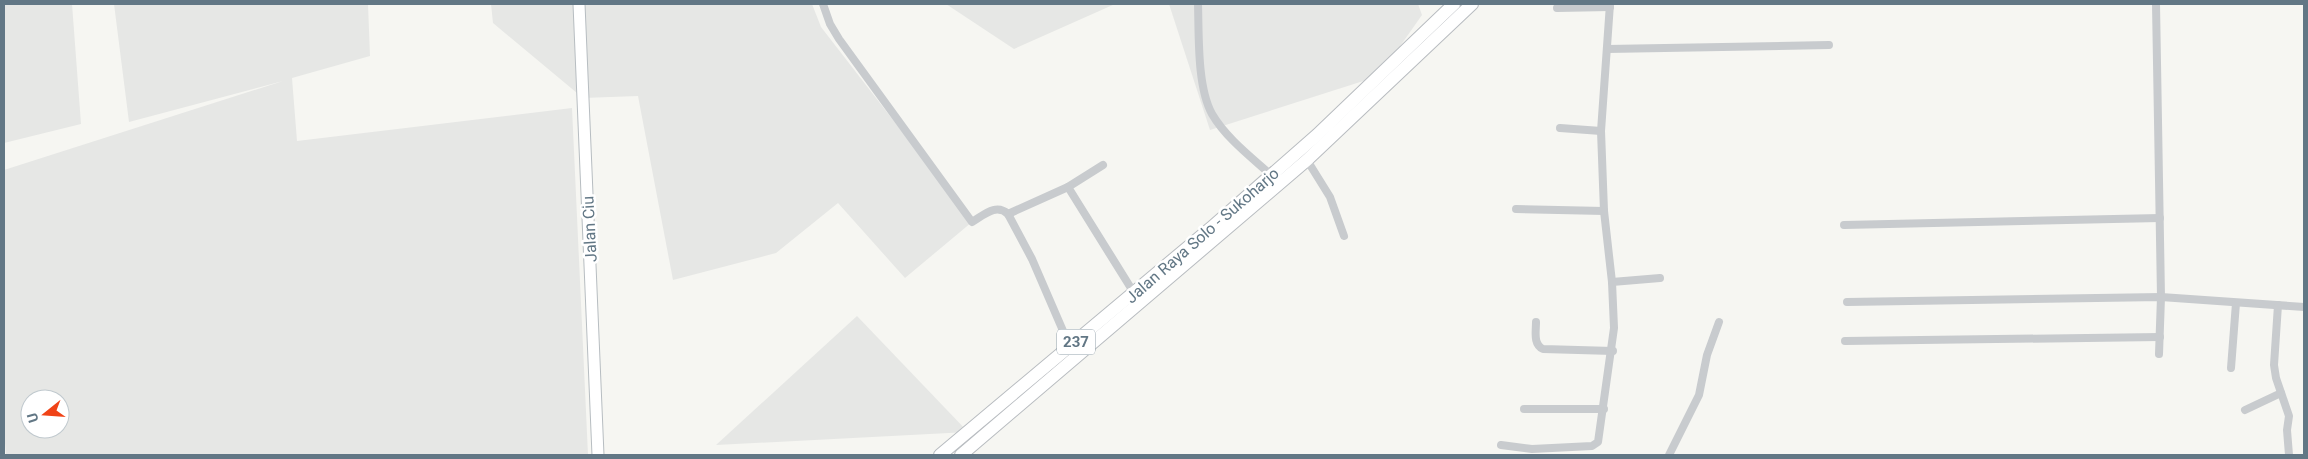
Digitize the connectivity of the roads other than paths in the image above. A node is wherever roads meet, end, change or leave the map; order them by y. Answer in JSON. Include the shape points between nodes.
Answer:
{"nodes":[{"id":1,"x":579,"y":4,"type":"edge"},
{"id":2,"x":823,"y":4,"type":"edge"},
{"id":3,"x":1198,"y":4,"type":"edge"},
{"id":4,"x":1454,"y":4,"type":"edge"},
{"id":5,"x":1472,"y":4,"type":"edge"},
{"id":6,"x":2156,"y":4,"type":"edge"},
{"id":7,"x":1610,"y":5,"type":"edge"},
{"id":8,"x":1557,"y":8,"type":"dead end"},
{"id":9,"x":1829,"y":45,"type":"dead end"},
{"id":10,"x":1606,"y":49,"type":"junction"},
{"id":11,"x":1560,"y":128,"type":"dead end"},
{"id":12,"x":1601,"y":132,"type":"junction"},
{"id":13,"x":1307,"y":160,"type":"junction"},
{"id":14,"x":1103,"y":165,"type":"dead end"},
{"id":15,"x":1271,"y":175,"type":"junction"},
{"id":16,"x":1068,"y":187,"type":"junction"},
{"id":17,"x":1516,"y":209,"type":"dead end"},
{"id":18,"x":1241,"y":210,"type":"junction"},
{"id":19,"x":1604,"y":212,"type":"junction"},
{"id":20,"x":1008,"y":214,"type":"junction"},
{"id":21,"x":2160,"y":218,"type":"junction"},
{"id":22,"x":1844,"y":225,"type":"dead end"},
{"id":23,"x":1215,"y":232,"type":"junction"},
{"id":24,"x":1344,"y":236,"type":"dead end"},
{"id":25,"x":1660,"y":278,"type":"dead end"},
{"id":26,"x":1612,"y":282,"type":"junction"},
{"id":27,"x":1134,"y":293,"type":"junction"},
{"id":28,"x":2161,"y":297,"type":"junction"},
{"id":29,"x":1847,"y":302,"type":"dead end"},
{"id":30,"x":2236,"y":303,"type":"junction"},
{"id":31,"x":2278,"y":305,"type":"junction"},
{"id":32,"x":2304,"y":307,"type":"edge"},
{"id":33,"x":1536,"y":322,"type":"dead end"},
{"id":34,"x":1719,"y":322,"type":"dead end"},
{"id":35,"x":2160,"y":337,"type":"junction"},
{"id":36,"x":1845,"y":341,"type":"dead end"},
{"id":37,"x":1070,"y":347,"type":"junction"},
{"id":38,"x":1612,"y":351,"type":"junction"},
{"id":39,"x":2159,"y":354,"type":"dead end"},
{"id":40,"x":2231,"y":368,"type":"dead end"},
{"id":41,"x":2281,"y":393,"type":"junction"},
{"id":42,"x":1524,"y":409,"type":"dead end"},
{"id":43,"x":1604,"y":409,"type":"junction"},
{"id":44,"x":2245,"y":410,"type":"dead end"},
{"id":45,"x":1501,"y":445,"type":"dead end"},
{"id":46,"x":1531,"y":452,"type":"edge"},
{"id":47,"x":598,"y":455,"type":"edge"},
{"id":48,"x":940,"y":455,"type":"edge"},
{"id":49,"x":961,"y":455,"type":"edge"},
{"id":50,"x":1669,"y":455,"type":"edge"},
{"id":51,"x":2289,"y":455,"type":"edge"}],
"edges":[{"from":1,"to":47,"type":"street","name":"Jalan Ciu"},
{"from":2,"to":20,"type":"street","via":[[838,39],[972,222],[995,209]]},
{"from":3,"to":15,"type":"street","via":[[1202,72],[1212,114],[1222,129]]},
{"from":4,"to":15,"type":"main road","name":"Jalan Raya Solo - Sukoharjo","number":"237","via":[[1318,135]]},
{"from":5,"to":13,"type":"main road","name":"Jalan Raya Solo - Sukoharjo","number":"237"},
{"from":6,"to":21,"type":"street"},
{"from":7,"to":8,"type":"street"},
{"from":7,"to":10,"type":"street"},
{"from":9,"to":10,"type":"street"},
{"from":10,"to":12,"type":"street"},
{"from":11,"to":12,"type":"street"},
{"from":12,"to":19,"type":"street"},
{"from":13,"to":18,"type":"main road","name":"Jalan Raya Solo - Sukoharjo","number":"237"},
{"from":13,"to":24,"type":"street","via":[[1330,197]]},
{"from":14,"to":16,"type":"street"},
{"from":15,"to":18,"type":"main road","name":"Jalan Raya Solo - Sukoharjo","number":"237"},
{"from":16,"to":20,"type":"street"},
{"from":16,"to":27,"type":"street"},
{"from":17,"to":19,"type":"street"},
{"from":18,"to":23,"type":"main road","name":"Jalan Raya Solo - Sukoharjo","number":"237"},
{"from":19,"to":26,"type":"street"},
{"from":20,"to":37,"type":"street","via":[[1032,259]]},
{"from":21,"to":22,"type":"street"},
{"from":21,"to":28,"type":"street"},
{"from":23,"to":27,"type":"main road","name":"Jalan Raya Solo - Sukoharjo","number":"237"},
{"from":23,"to":49,"type":"main road","name":"Jalan Raya Solo - Sukoharjo","number":"237"},
{"from":25,"to":26,"type":"street"},
{"from":26,"to":38,"type":"street"},
{"from":27,"to":37,"type":"main road","name":"Jalan Raya Solo - Sukoharjo","number":"237"},
{"from":28,"to":29,"type":"street"},
{"from":28,"to":30,"type":"street"},
{"from":28,"to":35,"type":"street"},
{"from":30,"to":31,"type":"street"},
{"from":30,"to":40,"type":"street"},
{"from":31,"to":32,"type":"street"},
{"from":31,"to":41,"type":"street","via":[[2274,365]]},
{"from":33,"to":38,"type":"street","via":[[1536,341],[1543,349]]},
{"from":34,"to":50,"type":"street","via":[[1707,355],[1699,395]]},
{"from":35,"to":36,"type":"street"},
{"from":35,"to":39,"type":"street"},
{"from":37,"to":48,"type":"main road","name":"Jalan Raya Solo - Sukoharjo","number":"237"},
{"from":38,"to":43,"type":"street"},
{"from":41,"to":44,"type":"street"},
{"from":41,"to":51,"type":"street","via":[[2289,416]]},
{"from":42,"to":43,"type":"street"},
{"from":43,"to":46,"type":"street","via":[[1596,444]]},
{"from":45,"to":46,"type":"street"}]}
